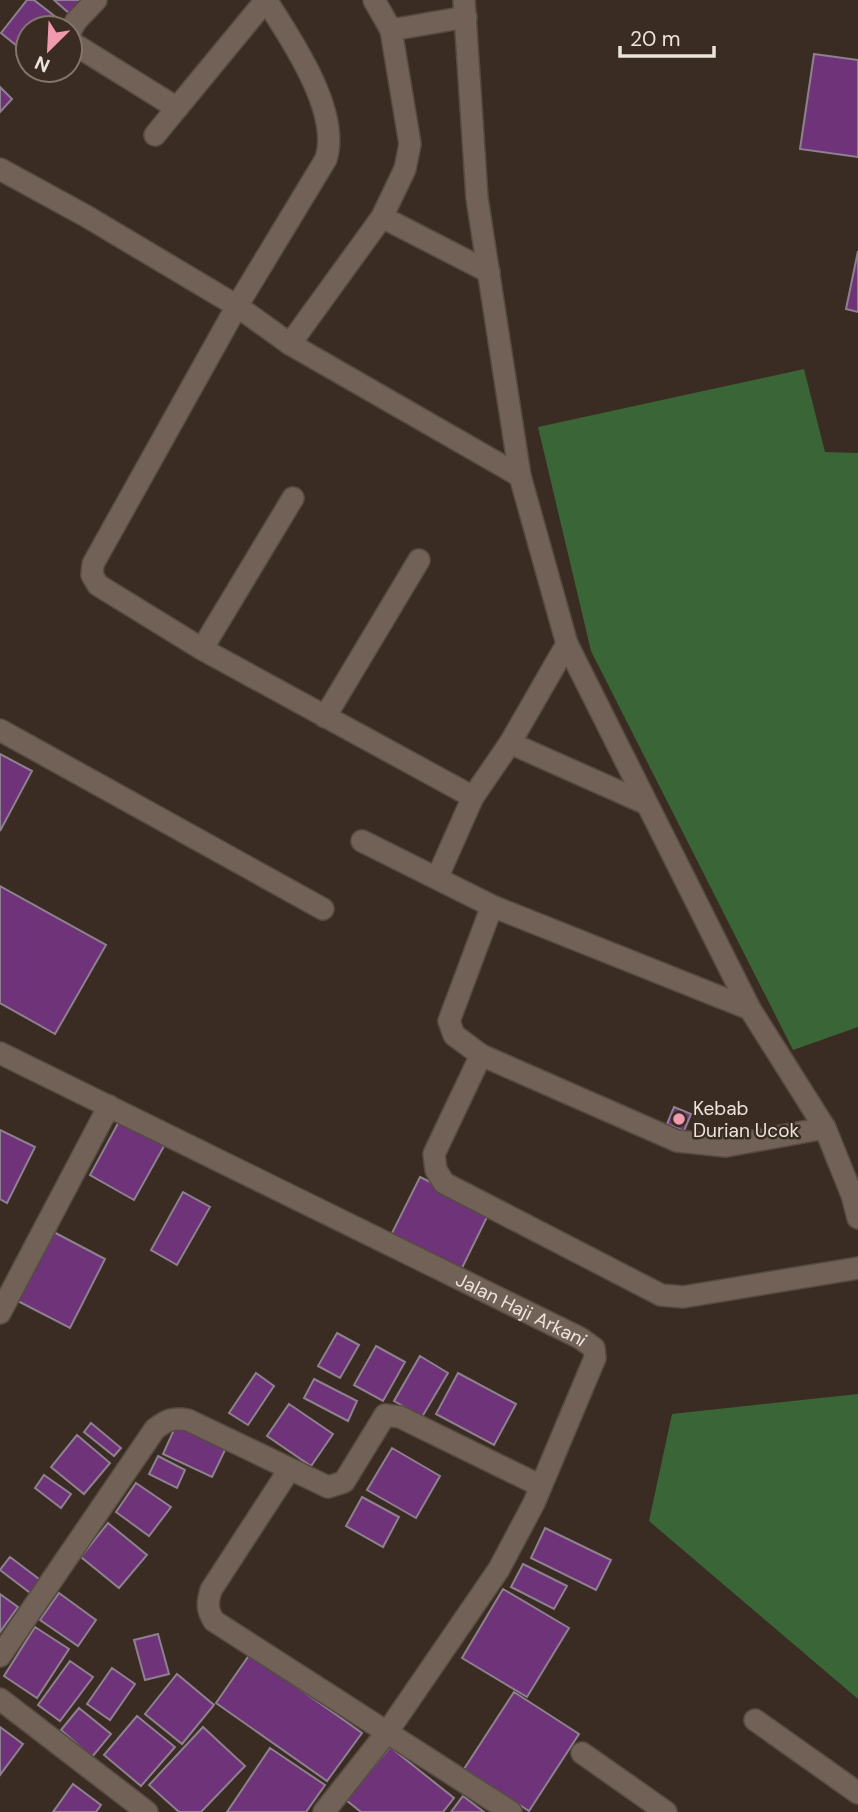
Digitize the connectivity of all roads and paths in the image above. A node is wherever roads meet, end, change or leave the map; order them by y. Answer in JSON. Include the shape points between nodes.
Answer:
{"nodes":[{"id":1,"x":96,"y":0,"type":"edge"},
{"id":2,"x":266,"y":0,"type":"edge"},
{"id":3,"x":373,"y":0,"type":"edge"},
{"id":4,"x":465,"y":8,"type":"edge"},
{"id":5,"x":83,"y":14,"type":"edge"},
{"id":6,"x":391,"y":30,"type":"junction"},
{"id":7,"x":84,"y":50,"type":"edge"},
{"id":8,"x":177,"y":108,"type":"junction"},
{"id":9,"x":155,"y":135,"type":"dead end"},
{"id":10,"x":0,"y":169,"type":"edge"},
{"id":11,"x":382,"y":217,"type":"junction"},
{"id":12,"x":489,"y":272,"type":"junction"},
{"id":13,"x":237,"y":306,"type":"junction"},
{"id":14,"x":290,"y":344,"type":"junction"},
{"id":15,"x":520,"y":476,"type":"junction"},
{"id":16,"x":293,"y":498,"type":"dead end"},
{"id":17,"x":419,"y":560,"type":"dead end"},
{"id":18,"x":567,"y":644,"type":"junction"},
{"id":19,"x":202,"y":649,"type":"junction"},
{"id":20,"x":325,"y":717,"type":"junction"},
{"id":21,"x":0,"y":730,"type":"edge"},
{"id":22,"x":510,"y":743,"type":"junction"},
{"id":23,"x":473,"y":797,"type":"junction"},
{"id":24,"x":647,"y":804,"type":"junction"},
{"id":25,"x":362,"y":841,"type":"dead end"},
{"id":26,"x":438,"y":878,"type":"junction"},
{"id":27,"x":492,"y":906,"type":"junction"},
{"id":28,"x":323,"y":909,"type":"dead end"},
{"id":29,"x":750,"y":1009,"type":"junction"},
{"id":30,"x":0,"y":1053,"type":"edge"},
{"id":31,"x":481,"y":1055,"type":"junction"},
{"id":32,"x":110,"y":1106,"type":"junction"},
{"id":33,"x":825,"y":1128,"type":"junction"},
{"id":34,"x":858,"y":1218,"type":"edge"},
{"id":35,"x":858,"y":1268,"type":"edge"},
{"id":36,"x":0,"y":1313,"type":"edge"},
{"id":37,"x":289,"y":1469,"type":"junction"},
{"id":38,"x":541,"y":1486,"type":"junction"},
{"id":39,"x":0,"y":1656,"type":"edge"},
{"id":40,"x":0,"y":1699,"type":"edge"},
{"id":41,"x":755,"y":1720,"type":"dead end"},
{"id":42,"x":388,"y":1731,"type":"junction"},
{"id":43,"x":582,"y":1754,"type":"dead end"},
{"id":44,"x":858,"y":1793,"type":"edge"},
{"id":45,"x":147,"y":1812,"type":"edge"},
{"id":46,"x":324,"y":1812,"type":"edge"},
{"id":47,"x":511,"y":1812,"type":"edge"},
{"id":48,"x":666,"y":1812,"type":"edge"}],
"edges":[{"from":1,"to":5,"type":"street"},
{"from":2,"to":8,"type":"street"},
{"from":2,"to":13,"type":"street","via":[[314,88],[330,147]]},
{"from":3,"to":6,"type":"street"},
{"from":4,"to":6,"type":"street"},
{"from":4,"to":12,"type":"street","via":[[477,198]]},
{"from":6,"to":11,"type":"street","via":[[410,144],[405,169]]},
{"from":7,"to":8,"type":"street"},
{"from":8,"to":9,"type":"street"},
{"from":10,"to":13,"type":"street"},
{"from":11,"to":12,"type":"street"},
{"from":11,"to":14,"type":"street"},
{"from":12,"to":15,"type":"street"},
{"from":13,"to":14,"type":"street"},
{"from":13,"to":19,"type":"street","via":[[93,565],[92,575],[99,585]]},
{"from":14,"to":15,"type":"street"},
{"from":15,"to":18,"type":"street"},
{"from":16,"to":19,"type":"street"},
{"from":17,"to":20,"type":"street"},
{"from":18,"to":22,"type":"street"},
{"from":18,"to":24,"type":"street"},
{"from":19,"to":20,"type":"street"},
{"from":20,"to":23,"type":"street"},
{"from":21,"to":28,"type":"street"},
{"from":22,"to":23,"type":"street"},
{"from":22,"to":24,"type":"street"},
{"from":23,"to":26,"type":"street"},
{"from":24,"to":29,"type":"street"},
{"from":25,"to":26,"type":"street"},
{"from":26,"to":27,"type":"street"},
{"from":27,"to":29,"type":"street"},
{"from":27,"to":31,"type":"street","via":[[449,1021],[454,1035]]},
{"from":29,"to":33,"type":"street"},
{"from":30,"to":32,"type":"street","name":"Jalan Haji Arkani"},
{"from":31,"to":33,"type":"street","via":[[677,1141],[726,1146]]},
{"from":31,"to":35,"type":"street","via":[[434,1154],[444,1183],[662,1295],[683,1297]]},
{"from":32,"to":36,"type":"street"},
{"from":32,"to":38,"type":"street","name":"Jalan Haji Arkani","via":[[594,1348],[595,1358]]},
{"from":33,"to":34,"type":"street"},
{"from":37,"to":38,"type":"street","via":[[328,1487],[344,1482],[385,1415],[400,1417]]},
{"from":37,"to":39,"type":"street","via":[[188,1420],[167,1420],[155,1429]]},
{"from":37,"to":42,"type":"street","via":[[211,1590],[209,1612],[214,1621]]},
{"from":38,"to":42,"type":"street","name":"Jalan Haji Arkani","via":[[499,1569]]},
{"from":40,"to":45,"type":"street"},
{"from":41,"to":44,"type":"street"},
{"from":42,"to":46,"type":"street","name":"Jalan Haji Arkani"},
{"from":42,"to":47,"type":"street"},
{"from":43,"to":48,"type":"street"}]}
